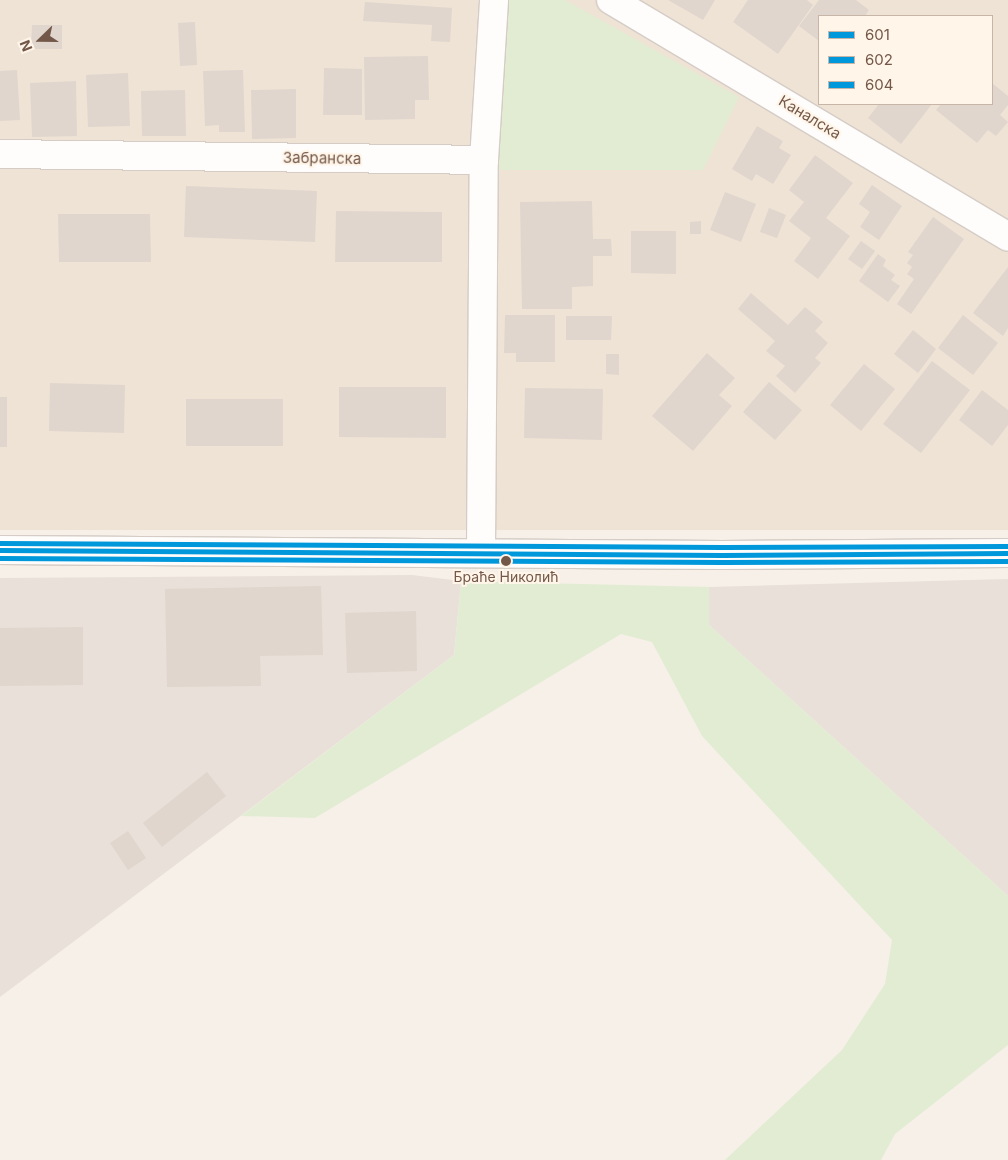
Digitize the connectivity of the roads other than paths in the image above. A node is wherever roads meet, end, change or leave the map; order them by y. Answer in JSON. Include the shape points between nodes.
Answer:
{"nodes":[{"id":1,"x":494,"y":0,"type":"edge"},
{"id":2,"x":611,"y":0,"type":"edge"},
{"id":3,"x":0,"y":154,"type":"edge"},
{"id":4,"x":484,"y":160,"type":"junction"},
{"id":5,"x":1008,"y":236,"type":"edge"},
{"id":6,"x":0,"y":550,"type":"edge"},
{"id":7,"x":481,"y":552,"type":"junction"},
{"id":8,"x":1008,"y":553,"type":"edge"}],
"edges":[{"from":1,"to":4,"type":"street"},
{"from":2,"to":5,"type":"street","name":"Каналска"},
{"from":3,"to":4,"type":"street","name":"Забранска"},
{"from":4,"to":7,"type":"street"},
{"from":6,"to":7,"type":"street"},
{"from":7,"to":8,"type":"street","via":[[722,555]]}]}
